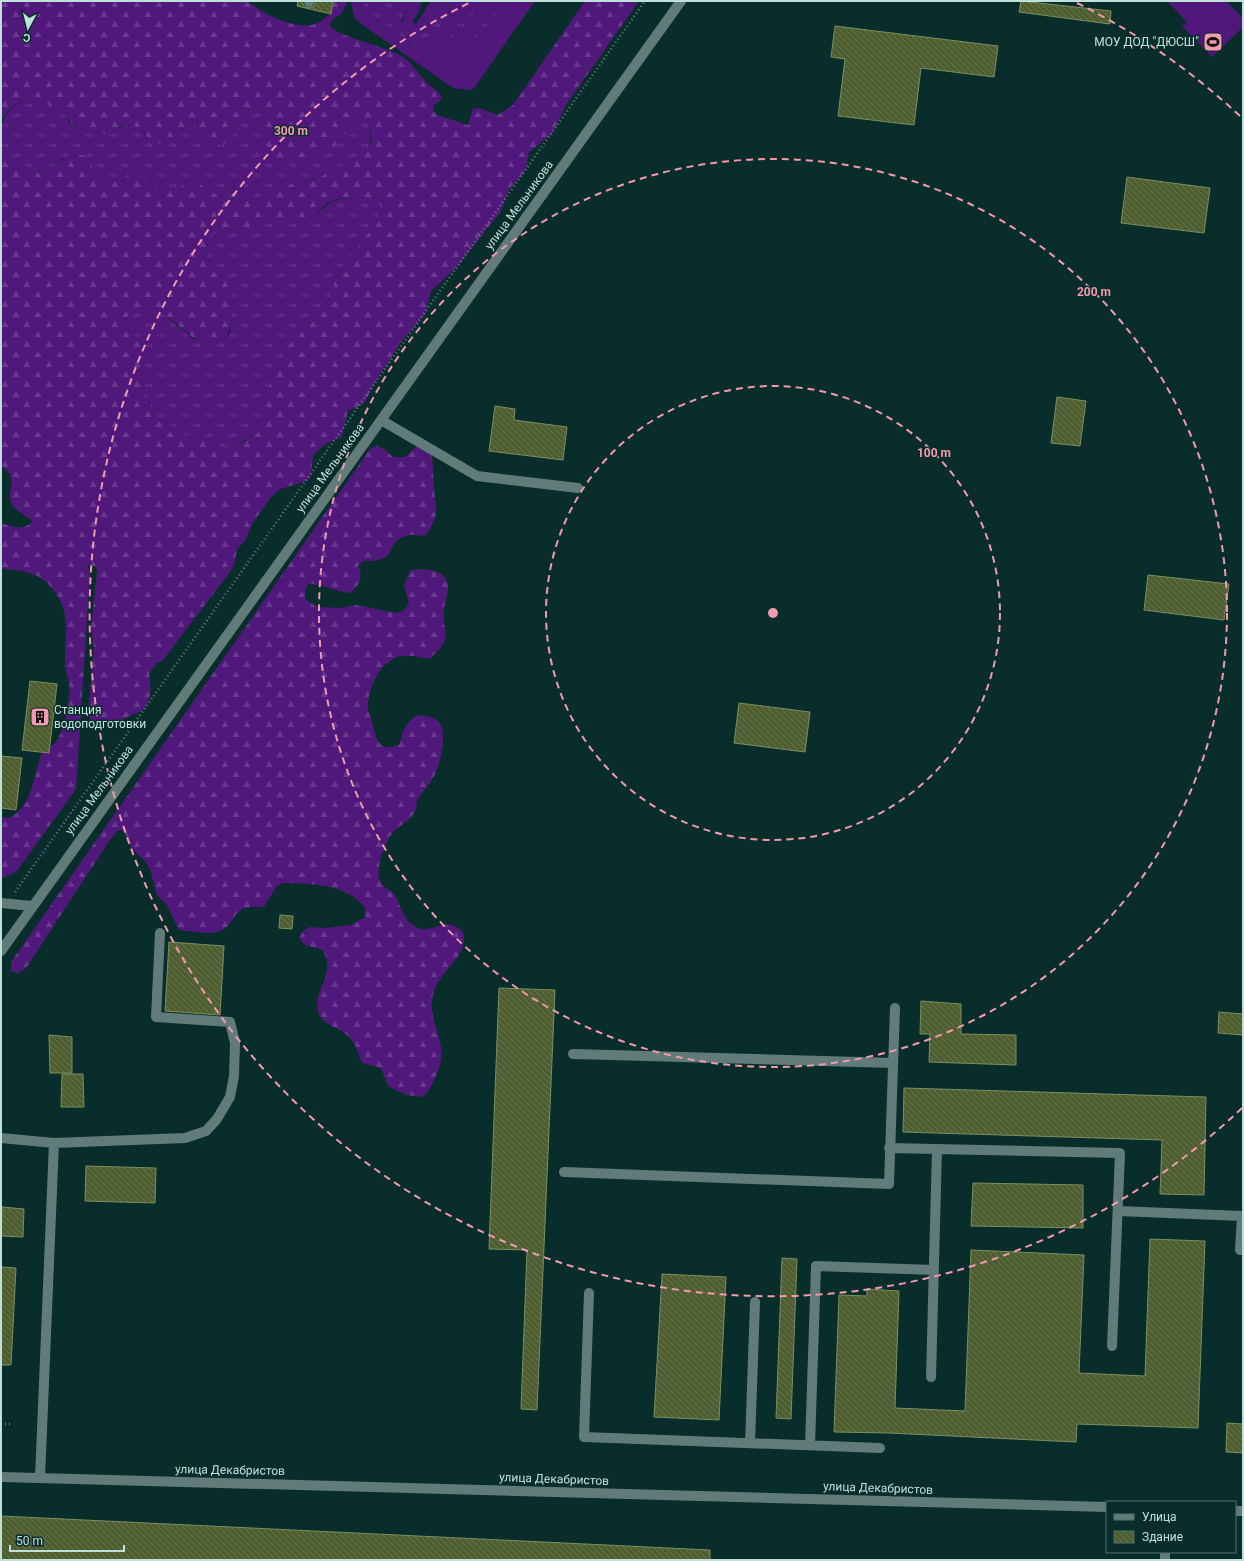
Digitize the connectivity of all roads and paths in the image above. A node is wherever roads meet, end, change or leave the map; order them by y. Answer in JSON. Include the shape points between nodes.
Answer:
{"nodes":[{"id":1,"x":645,"y":1,"type":"edge"},
{"id":2,"x":681,"y":1,"type":"edge"},
{"id":3,"x":381,"y":420,"type":"junction"},
{"id":4,"x":578,"y":488,"type":"dead end"},
{"id":5,"x":4,"y":903,"type":"edge"},
{"id":6,"x":32,"y":906,"type":"junction"},
{"id":7,"x":160,"y":933,"type":"dead end"},
{"id":8,"x":1,"y":951,"type":"edge"},
{"id":9,"x":896,"y":1008,"type":"dead end"},
{"id":10,"x":573,"y":1054,"type":"dead end"},
{"id":11,"x":893,"y":1063,"type":"junction"},
{"id":12,"x":1,"y":1138,"type":"edge"},
{"id":13,"x":54,"y":1142,"type":"junction"},
{"id":14,"x":889,"y":1148,"type":"junction"},
{"id":15,"x":937,"y":1149,"type":"junction"},
{"id":16,"x":564,"y":1172,"type":"dead end"},
{"id":17,"x":1118,"y":1211,"type":"junction"},
{"id":18,"x":1243,"y":1250,"type":"edge"},
{"id":19,"x":934,"y":1270,"type":"junction"},
{"id":20,"x":589,"y":1293,"type":"dead end"},
{"id":21,"x":755,"y":1302,"type":"dead end"},
{"id":22,"x":1112,"y":1346,"type":"dead end"},
{"id":23,"x":931,"y":1377,"type":"dead end"},
{"id":24,"x":1,"y":1424,"type":"edge"},
{"id":25,"x":10,"y":1424,"type":"dead end"},
{"id":26,"x":750,"y":1443,"type":"junction"},
{"id":27,"x":810,"y":1445,"type":"junction"},
{"id":28,"x":880,"y":1448,"type":"dead end"},
{"id":29,"x":1,"y":1477,"type":"edge"},
{"id":30,"x":40,"y":1478,"type":"junction"},
{"id":31,"x":1106,"y":1507,"type":"edge"}],
"edges":[{"from":1,"to":5,"type":"path"},
{"from":2,"to":3,"type":"street","name":"улица Мельникова"},
{"from":3,"to":4,"type":"street","via":[[477,476]]},
{"from":3,"to":6,"type":"street","name":"улица Мельникова"},
{"from":5,"to":6,"type":"street"},
{"from":6,"to":8,"type":"street","name":"улица Мельникова"},
{"from":7,"to":13,"type":"street","via":[[156,1017],[230,1022],[235,1043],[234,1076],[230,1096],[217,1119],[206,1131],[185,1138]]},
{"from":9,"to":11,"type":"street"},
{"from":10,"to":11,"type":"street"},
{"from":11,"to":14,"type":"street"},
{"from":12,"to":13,"type":"street"},
{"from":13,"to":30,"type":"street"},
{"from":14,"to":15,"type":"street"},
{"from":14,"to":16,"type":"street","via":[[889,1184]]},
{"from":15,"to":17,"type":"street","via":[[1120,1153]]},
{"from":15,"to":19,"type":"street"},
{"from":17,"to":18,"type":"street","via":[[1242,1216],[1240,1250]]},
{"from":17,"to":22,"type":"street"},
{"from":19,"to":23,"type":"street"},
{"from":19,"to":27,"type":"street","via":[[816,1266]]},
{"from":20,"to":26,"type":"street","via":[[584,1437]]},
{"from":21,"to":26,"type":"street"},
{"from":24,"to":25,"type":"path"},
{"from":26,"to":27,"type":"street"},
{"from":27,"to":28,"type":"street"},
{"from":29,"to":30,"type":"street","name":"улица Декабристов"},
{"from":30,"to":31,"type":"street","name":"улица Декабристов"}]}
